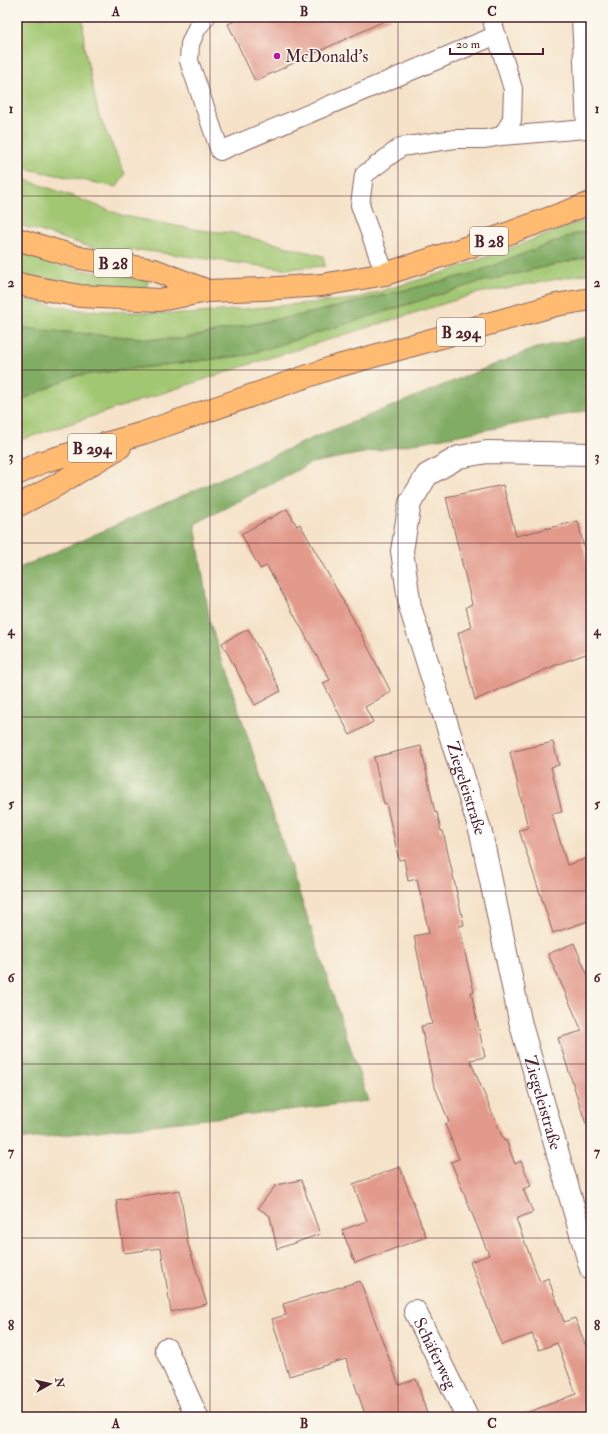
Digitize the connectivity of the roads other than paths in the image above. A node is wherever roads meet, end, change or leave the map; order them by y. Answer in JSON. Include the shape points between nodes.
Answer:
{"nodes":[{"id":1,"x":206,"y":17,"type":"edge"},
{"id":2,"x":491,"y":17,"type":"edge"},
{"id":3,"x":581,"y":17,"type":"edge"},
{"id":4,"x":497,"y":35,"type":"junction"},
{"id":5,"x":588,"y":129,"type":"edge"},
{"id":6,"x":502,"y":136,"type":"junction"},
{"id":7,"x":591,"y":203,"type":"edge"},
{"id":8,"x":17,"y":239,"type":"edge"},
{"id":9,"x":386,"y":274,"type":"junction"},
{"id":10,"x":17,"y":284,"type":"edge"},
{"id":11,"x":208,"y":291,"type":"junction"},
{"id":12,"x":591,"y":299,"type":"edge"},
{"id":13,"x":143,"y":433,"type":"junction"},
{"id":14,"x":591,"y":454,"type":"edge"},
{"id":15,"x":17,"y":474,"type":"edge"},
{"id":16,"x":17,"y":506,"type":"edge"},
{"id":17,"x":591,"y":1269,"type":"edge"},
{"id":18,"x":415,"y":1311,"type":"dead end"},
{"id":19,"x":166,"y":1349,"type":"dead end"},
{"id":20,"x":197,"y":1417,"type":"edge"},
{"id":21,"x":466,"y":1417,"type":"edge"}],
"edges":[{"from":1,"to":4,"type":"lane","via":[[197,28],[190,44],[189,61],[220,151]]},
{"from":2,"to":4,"type":"lane"},
{"from":3,"to":5,"type":"lane"},
{"from":4,"to":6,"type":"lane","via":[[513,89],[512,120]]},
{"from":5,"to":6,"type":"lane"},
{"from":6,"to":9,"type":"lane","via":[[455,139],[401,147],[364,175],[360,205]]},
{"from":7,"to":9,"type":"main road","number":"B 28","via":[[493,240]]},
{"from":8,"to":11,"type":"main road","number":"B 28","via":[[80,258],[154,270]]},
{"from":9,"to":11,"type":"main road","number":"B 28","via":[[322,285]]},
{"from":10,"to":11,"type":"main road","number":"B 28","via":[[80,296],[159,300]]},
{"from":12,"to":13,"type":"main road","number":"B 294","via":[[556,305],[331,368]]},
{"from":13,"to":15,"type":"main road","number":"B 294","via":[[42,462]]},
{"from":13,"to":16,"type":"main road","number":"B 294"},
{"from":14,"to":17,"type":"street","name":"Ziegeleistraße","via":[[487,452],[459,457],[427,475],[410,503],[402,551],[410,608],[481,832],[521,1025]]},
{"from":18,"to":21,"type":"street","name":"Schäferweg"},
{"from":19,"to":20,"type":"street"}]}
